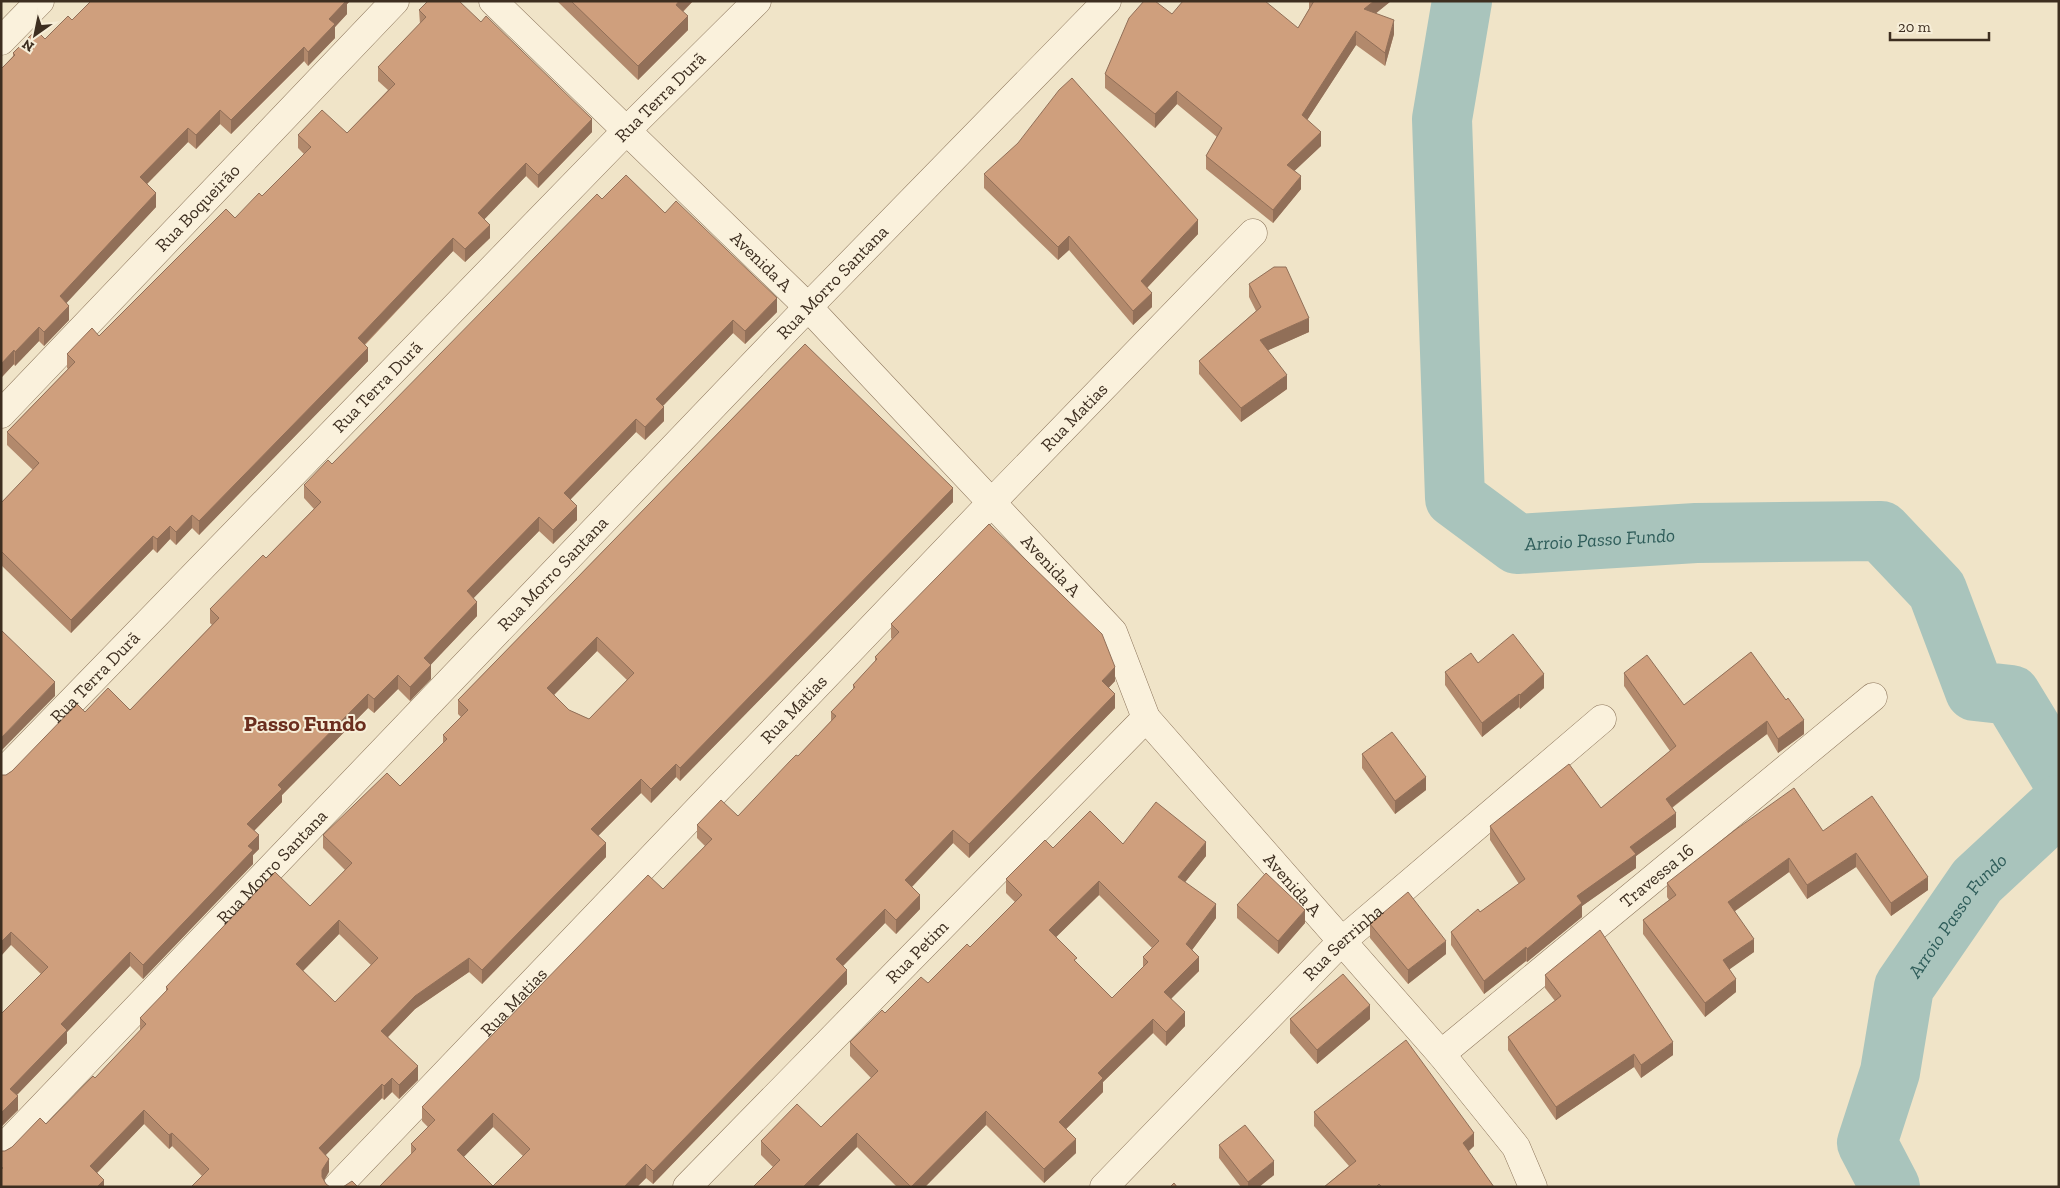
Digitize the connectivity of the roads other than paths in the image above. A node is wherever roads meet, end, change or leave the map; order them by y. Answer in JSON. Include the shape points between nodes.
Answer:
{"nodes":[{"id":1,"x":40,"y":1,"type":"edge"},
{"id":2,"x":396,"y":1,"type":"edge"},
{"id":3,"x":493,"y":1,"type":"edge"},
{"id":4,"x":757,"y":1,"type":"edge"},
{"id":5,"x":1108,"y":1,"type":"edge"},
{"id":6,"x":1,"y":41,"type":"edge"},
{"id":7,"x":626,"y":131,"type":"junction"},
{"id":8,"x":1253,"y":233,"type":"dead end"},
{"id":9,"x":808,"y":307,"type":"junction"},
{"id":10,"x":1,"y":414,"type":"edge"},
{"id":11,"x":992,"y":502,"type":"junction"},
{"id":12,"x":1873,"y":697,"type":"dead end"},
{"id":13,"x":1146,"y":718,"type":"junction"},
{"id":14,"x":1602,"y":719,"type":"dead end"},
{"id":15,"x":1,"y":774,"type":"edge"},
{"id":16,"x":1342,"y":941,"type":"junction"},
{"id":17,"x":1441,"y":1054,"type":"junction"},
{"id":18,"x":1,"y":1150,"type":"edge"},
{"id":19,"x":337,"y":1187,"type":"edge"},
{"id":20,"x":687,"y":1187,"type":"edge"},
{"id":21,"x":1104,"y":1187,"type":"edge"},
{"id":22,"x":1533,"y":1187,"type":"edge"}],
"edges":[{"from":1,"to":6,"type":"street"},
{"from":2,"to":10,"type":"street","name":"Rua Boqueirão"},
{"from":3,"to":7,"type":"street","name":"Avenida A"},
{"from":4,"to":7,"type":"street","name":"Rua Terra Durã"},
{"from":5,"to":9,"type":"street","name":"Rua Morro Santana"},
{"from":7,"to":9,"type":"street","name":"Avenida A"},
{"from":7,"to":15,"type":"street","name":"Rua Terra Durã"},
{"from":8,"to":11,"type":"street","name":"Rua Matias"},
{"from":9,"to":11,"type":"street","name":"Avenida A"},
{"from":9,"to":18,"type":"street","name":"Rua Morro Santana"},
{"from":11,"to":13,"type":"street","name":"Avenida A","via":[[1114,632]]},
{"from":11,"to":19,"type":"street","name":"Rua Matias"},
{"from":12,"to":17,"type":"street","name":"Travessa 16"},
{"from":13,"to":16,"type":"street","name":"Avenida A"},
{"from":13,"to":20,"type":"street","name":"Rua Petim"},
{"from":14,"to":16,"type":"street","name":"Rua Serrinha"},
{"from":16,"to":17,"type":"street","name":"Avenida A"},
{"from":16,"to":21,"type":"street","name":"Rua Serrinha"},
{"from":17,"to":22,"type":"street","name":"Avenida A","via":[[1516,1147]]}]}
